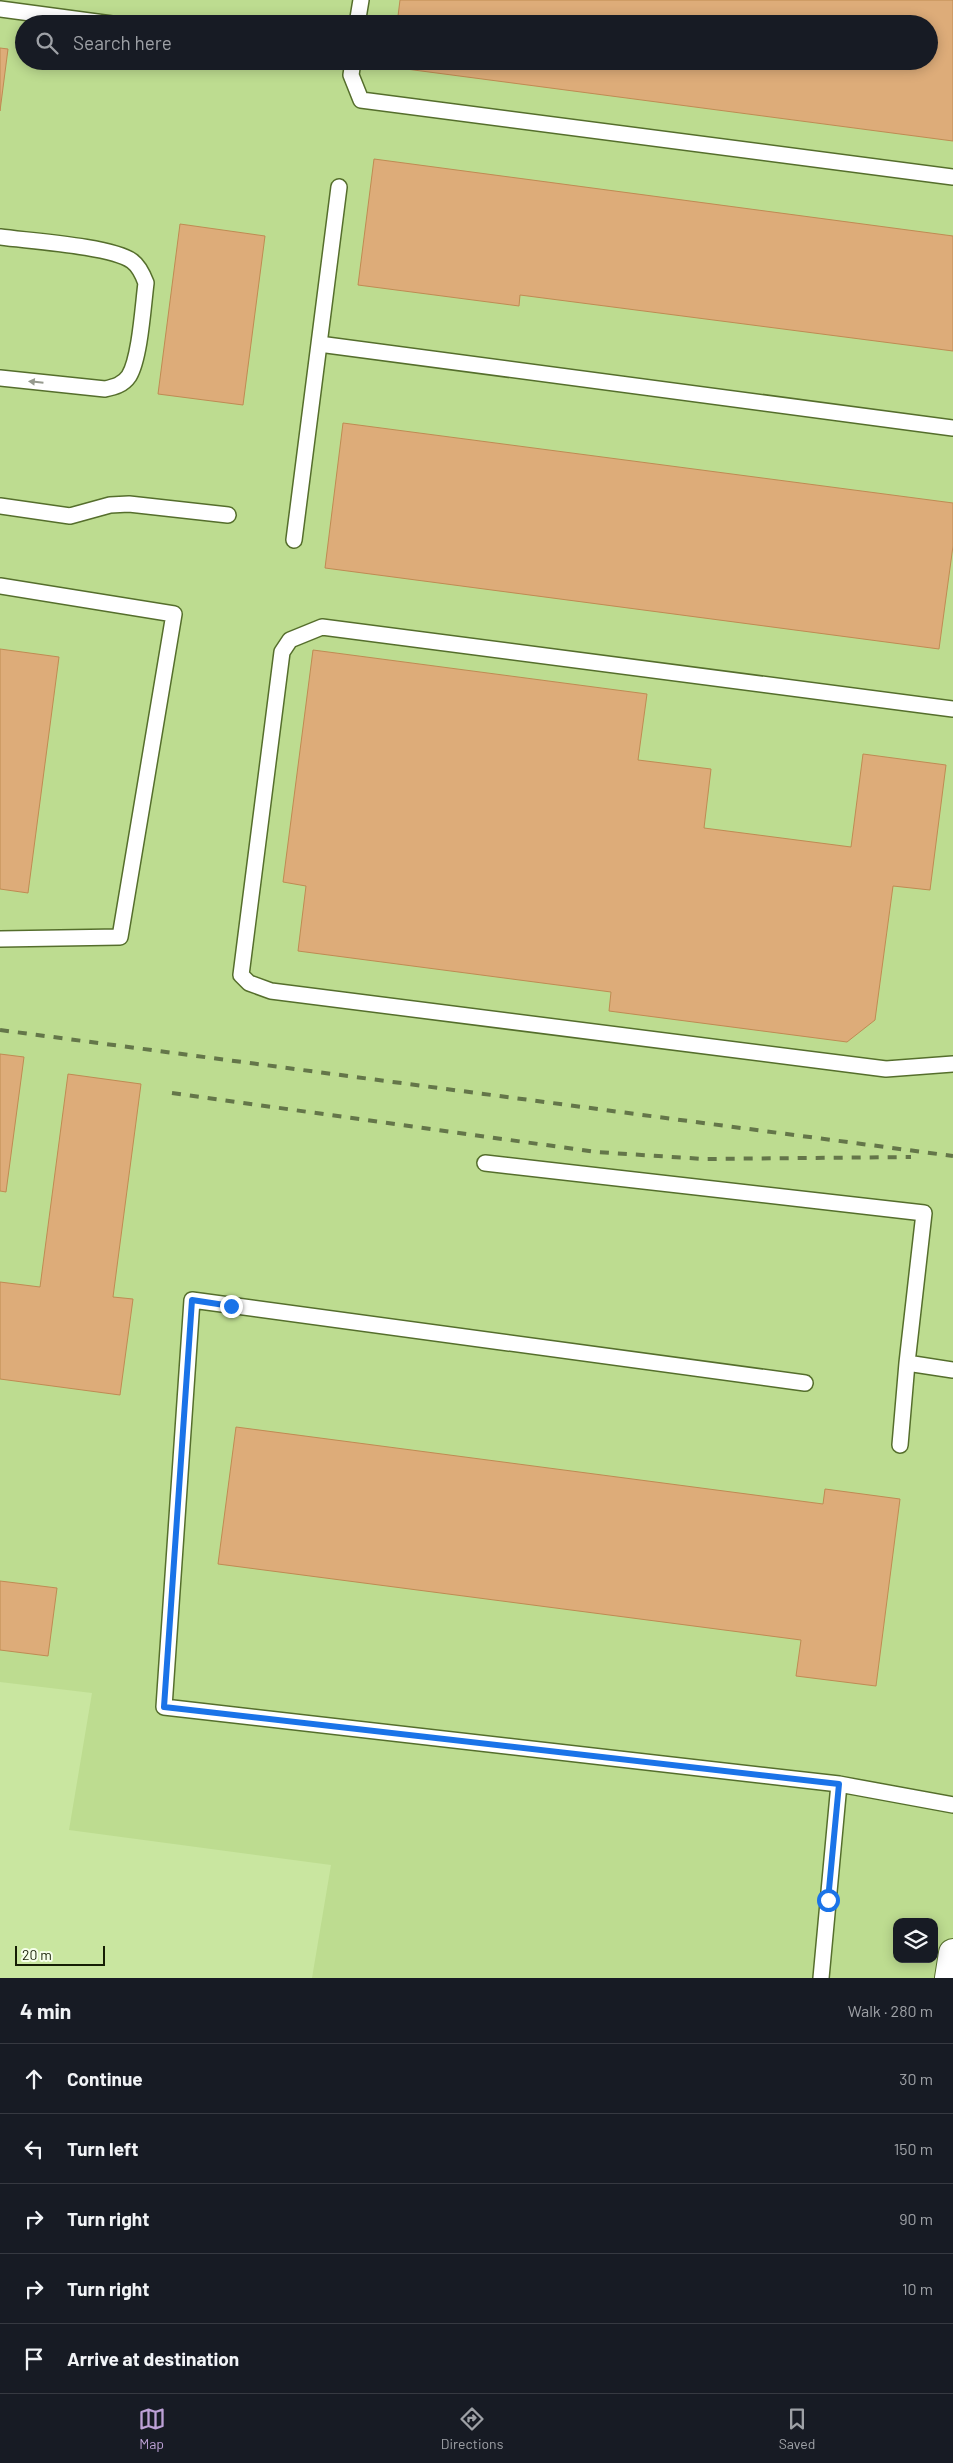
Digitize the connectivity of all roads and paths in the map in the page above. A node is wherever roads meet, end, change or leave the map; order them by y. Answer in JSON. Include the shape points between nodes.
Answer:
{"nodes":[{"id":1,"x":361,"y":0,"type":"edge"},
{"id":2,"x":0,"y":9,"type":"edge"},
{"id":3,"x":45,"y":15,"type":"edge"},
{"id":4,"x":359,"y":15,"type":"edge"},
{"id":5,"x":352,"y":70,"type":"edge"},
{"id":6,"x":953,"y":177,"type":"edge"},
{"id":7,"x":339,"y":187,"type":"dead end"},
{"id":8,"x":0,"y":237,"type":"edge"},
{"id":9,"x":319,"y":344,"type":"junction"},
{"id":10,"x":0,"y":378,"type":"edge"},
{"id":11,"x":953,"y":428,"type":"edge"},
{"id":12,"x":0,"y":506,"type":"edge"},
{"id":13,"x":228,"y":515,"type":"dead end"},
{"id":14,"x":294,"y":540,"type":"dead end"},
{"id":15,"x":0,"y":586,"type":"edge"},
{"id":16,"x":953,"y":710,"type":"edge"},
{"id":17,"x":0,"y":939,"type":"edge"},
{"id":18,"x":953,"y":1064,"type":"edge"},
{"id":19,"x":485,"y":1163,"type":"dead end"},
{"id":20,"x":907,"y":1363,"type":"junction"},
{"id":21,"x":953,"y":1370,"type":"edge"},
{"id":22,"x":805,"y":1383,"type":"dead end"},
{"id":23,"x":900,"y":1445,"type":"dead end"},
{"id":24,"x":839,"y":1784,"type":"junction"},
{"id":25,"x":953,"y":1805,"type":"edge"},
{"id":26,"x":953,"y":1953,"type":"edge"},
{"id":27,"x":821,"y":1978,"type":"edge"},
{"id":28,"x":949,"y":1978,"type":"edge"}],
"edges":[{"from":1,"to":4,"type":"lane"},
{"from":2,"to":3,"type":"lane"},
{"from":5,"to":6,"type":"lane","via":[[361,100]]},
{"from":7,"to":9,"type":"lane"},
{"from":8,"to":10,"type":"lane","one_way":true,"via":[[111,252],[132,261],[142,272],[146,284],[134,360],[128,376],[118,386],[105,389]]},
{"from":9,"to":11,"type":"lane"},
{"from":9,"to":14,"type":"lane"},
{"from":12,"to":13,"type":"lane","via":[[70,516],[110,505],[129,504]]},
{"from":15,"to":17,"type":"lane","via":[[174,614],[120,937]]},
{"from":16,"to":18,"type":"lane","via":[[322,627],[290,640],[282,652],[241,975],[249,983],[271,991],[886,1070]]},
{"from":19,"to":20,"type":"lane","via":[[924,1213]]},
{"from":20,"to":21,"type":"lane"},
{"from":20,"to":23,"type":"lane"},
{"from":22,"to":24,"type":"lane","via":[[192,1300],[164,1707]]},
{"from":24,"to":25,"type":"lane"},
{"from":24,"to":27,"type":"lane"},
{"from":26,"to":28,"type":"street"}]}
